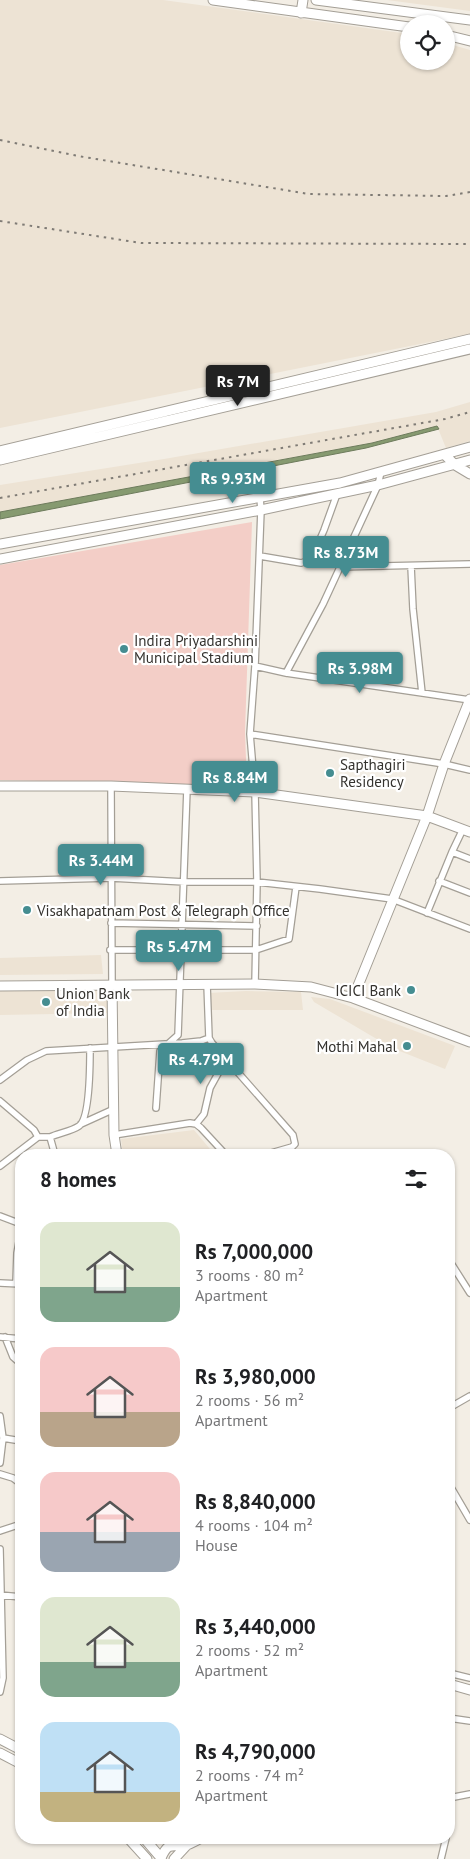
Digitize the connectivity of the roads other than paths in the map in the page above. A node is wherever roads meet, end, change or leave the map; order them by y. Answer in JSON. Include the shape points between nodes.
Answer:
{"nodes":[{"id":1,"x":213,"y":0,"type":"edge"},
{"id":2,"x":303,"y":0,"type":"edge"},
{"id":3,"x":316,"y":0,"type":"edge"},
{"id":4,"x":301,"y":13,"type":"junction"},
{"id":5,"x":470,"y":20,"type":"edge"},
{"id":6,"x":400,"y":26,"type":"edge"},
{"id":7,"x":455,"y":37,"type":"edge"},
{"id":8,"x":470,"y":41,"type":"edge"},
{"id":9,"x":470,"y":339,"type":"edge"},
{"id":10,"x":470,"y":349,"type":"edge"},
{"id":11,"x":466,"y":448,"type":"edge"},
{"id":12,"x":0,"y":451,"type":"edge"},
{"id":13,"x":445,"y":455,"type":"junction"},
{"id":14,"x":470,"y":458,"type":"edge"},
{"id":15,"x":0,"y":460,"type":"edge"},
{"id":16,"x":455,"y":465,"type":"junction"},
{"id":17,"x":380,"y":472,"type":"junction"},
{"id":18,"x":470,"y":474,"type":"edge"},
{"id":19,"x":378,"y":485,"type":"junction"},
{"id":20,"x":337,"y":494,"type":"junction"},
{"id":21,"x":260,"y":498,"type":"junction"},
{"id":22,"x":262,"y":510,"type":"junction"},
{"id":23,"x":0,"y":544,"type":"edge"},
{"id":24,"x":260,"y":556,"type":"junction"},
{"id":25,"x":0,"y":559,"type":"edge"},
{"id":26,"x":470,"y":564,"type":"edge"},
{"id":27,"x":411,"y":566,"type":"junction"},
{"id":28,"x":340,"y":567,"type":"junction"},
{"id":29,"x":255,"y":666,"type":"junction"},
{"id":30,"x":286,"y":673,"type":"junction"},
{"id":31,"x":422,"y":693,"type":"junction"},
{"id":32,"x":470,"y":699,"type":"edge"},
{"id":33,"x":250,"y":734,"type":"junction"},
{"id":34,"x":444,"y":764,"type":"junction"},
{"id":35,"x":470,"y":770,"type":"edge"},
{"id":36,"x":0,"y":786,"type":"edge"},
{"id":37,"x":110,"y":786,"type":"junction"},
{"id":38,"x":187,"y":789,"type":"junction"},
{"id":39,"x":255,"y":792,"type":"junction"},
{"id":40,"x":427,"y":816,"type":"junction"},
{"id":41,"x":466,"y":830,"type":"edge"},
{"id":42,"x":452,"y":852,"type":"junction"},
{"id":43,"x":470,"y":859,"type":"edge"},
{"id":44,"x":111,"y":878,"type":"junction"},
{"id":45,"x":0,"y":881,"type":"edge"},
{"id":46,"x":439,"y":881,"type":"junction"},
{"id":47,"x":185,"y":882,"type":"junction"},
{"id":48,"x":257,"y":882,"type":"junction"},
{"id":49,"x":296,"y":886,"type":"junction"},
{"id":50,"x":470,"y":893,"type":"edge"},
{"id":51,"x":392,"y":899,"type":"junction"},
{"id":52,"x":426,"y":913,"type":"junction"},
{"id":53,"x":111,"y":923,"type":"junction"},
{"id":54,"x":183,"y":924,"type":"junction"},
{"id":55,"x":256,"y":926,"type":"junction"},
{"id":56,"x":470,"y":929,"type":"edge"},
{"id":57,"x":110,"y":950,"type":"junction"},
{"id":58,"x":182,"y":950,"type":"junction"},
{"id":59,"x":256,"y":950,"type":"junction"},
{"id":60,"x":181,"y":984,"type":"junction"},
{"id":61,"x":207,"y":984,"type":"junction"},
{"id":62,"x":256,"y":984,"type":"junction"},
{"id":63,"x":112,"y":985,"type":"junction"},
{"id":64,"x":0,"y":986,"type":"edge"},
{"id":65,"x":353,"y":998,"type":"junction"},
{"id":66,"x":209,"y":1038,"type":"junction"},
{"id":67,"x":470,"y":1042,"type":"edge"},
{"id":68,"x":169,"y":1043,"type":"junction"},
{"id":69,"x":113,"y":1046,"type":"junction"},
{"id":70,"x":90,"y":1048,"type":"junction"},
{"id":71,"x":226,"y":1059,"type":"junction"},
{"id":72,"x":0,"y":1080,"type":"edge"},
{"id":73,"x":0,"y":1101,"type":"edge"},
{"id":74,"x":156,"y":1108,"type":"dead end"},
{"id":75,"x":114,"y":1109,"type":"junction"},
{"id":76,"x":81,"y":1124,"type":"junction"},
{"id":77,"x":196,"y":1124,"type":"junction"},
{"id":78,"x":114,"y":1135,"type":"junction"},
{"id":79,"x":38,"y":1137,"type":"junction"},
{"id":80,"x":50,"y":1137,"type":"junction"},
{"id":81,"x":22,"y":1149,"type":"edge"},
{"id":82,"x":53,"y":1149,"type":"edge"},
{"id":83,"x":116,"y":1149,"type":"edge"},
{"id":84,"x":220,"y":1149,"type":"edge"},
{"id":85,"x":285,"y":1149,"type":"edge"},
{"id":86,"x":15,"y":1155,"type":"edge"},
{"id":87,"x":0,"y":1166,"type":"edge"},
{"id":88,"x":0,"y":1216,"type":"edge"},
{"id":89,"x":15,"y":1222,"type":"edge"},
{"id":90,"x":455,"y":1269,"type":"edge"},
{"id":91,"x":0,"y":1283,"type":"edge"},
{"id":92,"x":15,"y":1284,"type":"edge"},
{"id":93,"x":470,"y":1293,"type":"edge"},
{"id":94,"x":2,"y":1337,"type":"edge"},
{"id":95,"x":15,"y":1339,"type":"edge"},
{"id":96,"x":15,"y":1358,"type":"edge"},
{"id":97,"x":470,"y":1396,"type":"edge"},
{"id":98,"x":455,"y":1405,"type":"edge"},
{"id":99,"x":0,"y":1416,"type":"edge"},
{"id":100,"x":3,"y":1438,"type":"junction"},
{"id":101,"x":15,"y":1439,"type":"edge"},
{"id":102,"x":0,"y":1463,"type":"edge"},
{"id":103,"x":0,"y":1475,"type":"edge"},
{"id":104,"x":13,"y":1478,"type":"edge"},
{"id":105,"x":455,"y":1494,"type":"edge"},
{"id":106,"x":470,"y":1520,"type":"edge"},
{"id":107,"x":15,"y":1526,"type":"edge"},
{"id":108,"x":0,"y":1531,"type":"edge"},
{"id":109,"x":0,"y":1549,"type":"edge"},
{"id":110,"x":0,"y":1570,"type":"edge"},
{"id":111,"x":0,"y":1595,"type":"edge"},
{"id":112,"x":15,"y":1596,"type":"edge"},
{"id":113,"x":455,"y":1674,"type":"edge"},
{"id":114,"x":470,"y":1678,"type":"edge"},
{"id":115,"x":455,"y":1686,"type":"edge"},
{"id":116,"x":470,"y":1690,"type":"edge"},
{"id":117,"x":0,"y":1692,"type":"edge"},
{"id":118,"x":455,"y":1719,"type":"edge"},
{"id":119,"x":470,"y":1721,"type":"edge"},
{"id":120,"x":0,"y":1739,"type":"edge"},
{"id":121,"x":15,"y":1747,"type":"edge"},
{"id":122,"x":0,"y":1753,"type":"edge"},
{"id":123,"x":15,"y":1761,"type":"edge"},
{"id":124,"x":470,"y":1794,"type":"edge"},
{"id":125,"x":455,"y":1797,"type":"edge"},
{"id":126,"x":133,"y":1844,"type":"edge"},
{"id":127,"x":149,"y":1844,"type":"edge"},
{"id":128,"x":187,"y":1844,"type":"joint"},
{"id":129,"x":445,"y":1844,"type":"edge"},
{"id":130,"x":147,"y":1859,"type":"edge"},
{"id":131,"x":160,"y":1859,"type":"edge"},
{"id":132,"x":174,"y":1859,"type":"edge"},
{"id":133,"x":441,"y":1859,"type":"edge"}],
"edges":[{"from":1,"to":4,"type":"main road"},
{"from":2,"to":4,"type":"main road"},
{"from":3,"to":5,"type":"main road"},
{"from":4,"to":6,"type":"main road"},
{"from":7,"to":8,"type":"main road"},
{"from":9,"to":12,"type":"main road"},
{"from":10,"to":15,"type":"main road"},
{"from":11,"to":13,"type":"main road"},
{"from":11,"to":14,"type":"main road"},
{"from":13,"to":16,"type":"main road"},
{"from":13,"to":17,"type":"main road"},
{"from":14,"to":16,"type":"main road"},
{"from":16,"to":18,"type":"main road"},
{"from":16,"to":19,"type":"main road"},
{"from":17,"to":19,"type":"street"},
{"from":17,"to":21,"type":"main road"},
{"from":19,"to":20,"type":"main road"},
{"from":19,"to":28,"type":"street"},
{"from":20,"to":22,"type":"main road"},
{"from":20,"to":24,"type":"street","via":[[311,560],[301,563]]},
{"from":21,"to":22,"type":"street"},
{"from":21,"to":23,"type":"main road"},
{"from":22,"to":24,"type":"street"},
{"from":22,"to":25,"type":"main road"},
{"from":24,"to":29,"type":"street"},
{"from":26,"to":27,"type":"street"},
{"from":27,"to":28,"type":"street"},
{"from":27,"to":31,"type":"street"},
{"from":28,"to":30,"type":"street"},
{"from":29,"to":30,"type":"street"},
{"from":29,"to":33,"type":"street"},
{"from":30,"to":31,"type":"street"},
{"from":31,"to":32,"type":"street"},
{"from":32,"to":34,"type":"main road"},
{"from":33,"to":34,"type":"street"},
{"from":33,"to":39,"type":"street"},
{"from":34,"to":35,"type":"street"},
{"from":34,"to":40,"type":"main road"},
{"from":36,"to":37,"type":"main road"},
{"from":37,"to":38,"type":"main road"},
{"from":37,"to":44,"type":"street"},
{"from":38,"to":39,"type":"main road"},
{"from":38,"to":47,"type":"street"},
{"from":39,"to":40,"type":"main road"},
{"from":39,"to":48,"type":"street"},
{"from":40,"to":41,"type":"main road"},
{"from":40,"to":51,"type":"main road"},
{"from":41,"to":42,"type":"street"},
{"from":42,"to":43,"type":"street"},
{"from":42,"to":46,"type":"street"},
{"from":44,"to":45,"type":"street"},
{"from":44,"to":47,"type":"street"},
{"from":44,"to":53,"type":"street"},
{"from":46,"to":50,"type":"street"},
{"from":46,"to":52,"type":"street"},
{"from":47,"to":48,"type":"street"},
{"from":47,"to":54,"type":"street"},
{"from":48,"to":49,"type":"street"},
{"from":48,"to":55,"type":"street"},
{"from":49,"to":51,"type":"street"},
{"from":49,"to":59,"type":"street","via":[[289,939]]},
{"from":51,"to":52,"type":"street"},
{"from":51,"to":65,"type":"main road"},
{"from":52,"to":56,"type":"street"},
{"from":53,"to":54,"type":"street"},
{"from":53,"to":57,"type":"street"},
{"from":54,"to":55,"type":"street"},
{"from":54,"to":58,"type":"street"},
{"from":55,"to":59,"type":"street"},
{"from":57,"to":58,"type":"street"},
{"from":57,"to":63,"type":"street"},
{"from":58,"to":59,"type":"street"},
{"from":58,"to":60,"type":"street"},
{"from":59,"to":62,"type":"street"},
{"from":60,"to":61,"type":"main road"},
{"from":60,"to":63,"type":"main road"},
{"from":60,"to":68,"type":"street","via":[[178,1035]]},
{"from":61,"to":62,"type":"main road"},
{"from":61,"to":66,"type":"street"},
{"from":62,"to":65,"type":"main road","via":[[312,987]]},
{"from":63,"to":64,"type":"main road"},
{"from":63,"to":69,"type":"main road"},
{"from":65,"to":67,"type":"main road"},
{"from":66,"to":68,"type":"street"},
{"from":66,"to":71,"type":"street"},
{"from":68,"to":69,"type":"street"},
{"from":68,"to":74,"type":"street","via":[[160,1051]]},
{"from":69,"to":70,"type":"street"},
{"from":69,"to":75,"type":"main road"},
{"from":70,"to":72,"type":"street","via":[[39,1053]]},
{"from":70,"to":76,"type":"street","via":[[90,1081]]},
{"from":71,"to":77,"type":"street","via":[[210,1088],[204,1114]]},
{"from":71,"to":85,"type":"street","via":[[293,1135],[295,1144]]},
{"from":73,"to":79,"type":"street"},
{"from":75,"to":76,"type":"street"},
{"from":75,"to":78,"type":"main road"},
{"from":76,"to":80,"type":"street"},
{"from":77,"to":78,"type":"street"},
{"from":77,"to":84,"type":"street"},
{"from":78,"to":83,"type":"main road"},
{"from":79,"to":80,"type":"street"},
{"from":79,"to":81,"type":"street"},
{"from":80,"to":82,"type":"street"},
{"from":86,"to":87,"type":"street"},
{"from":88,"to":89,"type":"street"},
{"from":90,"to":93,"type":"street"},
{"from":91,"to":92,"type":"street"},
{"from":94,"to":95,"type":"street"},
{"from":94,"to":96,"type":"street"},
{"from":97,"to":98,"type":"street"},
{"from":99,"to":100,"type":"street"},
{"from":100,"to":101,"type":"street"},
{"from":100,"to":102,"type":"street"},
{"from":102,"to":103,"type":"street"},
{"from":103,"to":104,"type":"street"},
{"from":105,"to":106,"type":"street"},
{"from":107,"to":108,"type":"street"},
{"from":109,"to":110,"type":"street"},
{"from":110,"to":111,"type":"street"},
{"from":111,"to":112,"type":"street"},
{"from":111,"to":117,"type":"street","via":[[3,1678]]},
{"from":113,"to":114,"type":"street"},
{"from":115,"to":116,"type":"main road"},
{"from":118,"to":119,"type":"street"},
{"from":120,"to":121,"type":"main road"},
{"from":122,"to":123,"type":"main road"},
{"from":124,"to":125,"type":"street"},
{"from":126,"to":130,"type":"main road"},
{"from":127,"to":131,"type":"main road"},
{"from":128,"to":131,"type":"main road","via":[[171,1845]]},
{"from":128,"to":132,"type":"main road"},
{"from":129,"to":133,"type":"street"}]}
